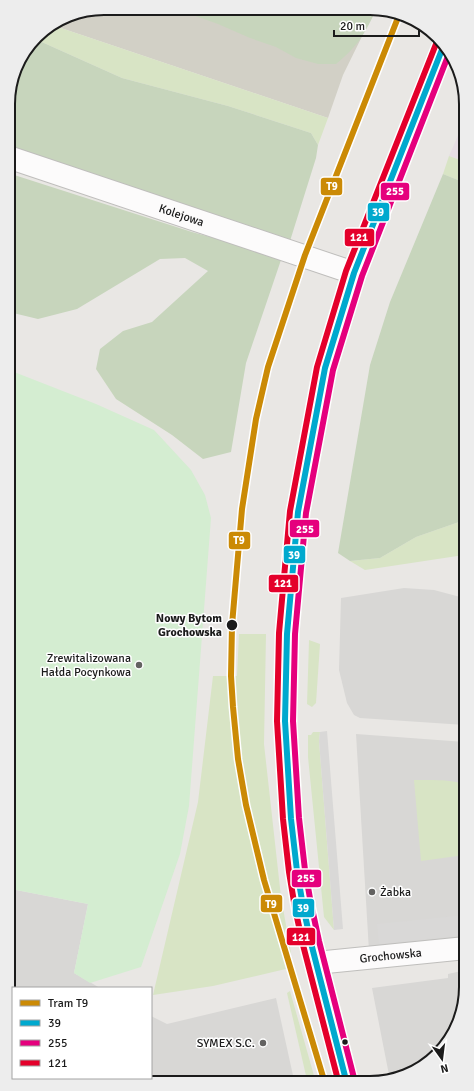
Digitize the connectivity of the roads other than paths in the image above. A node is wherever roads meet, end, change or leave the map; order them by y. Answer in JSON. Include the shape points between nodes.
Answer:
{"nodes":[{"id":1,"x":441,"y":51,"type":"edge"},
{"id":2,"x":15,"y":159,"type":"edge"},
{"id":3,"x":354,"y":272,"type":"junction"},
{"id":4,"x":459,"y":949,"type":"edge"},
{"id":5,"x":316,"y":962,"type":"junction"},
{"id":6,"x":345,"y":1076,"type":"edge"}],
"edges":[{"from":1,"to":3,"type":"street"},
{"from":2,"to":3,"type":"street","name":"Kolejowa"},
{"from":3,"to":5,"type":"street","via":[[325,368],[298,512],[287,634],[285,721],[291,819],[298,878]]},
{"from":4,"to":5,"type":"street","name":"Grochowska"},
{"from":5,"to":6,"type":"street"}]}
